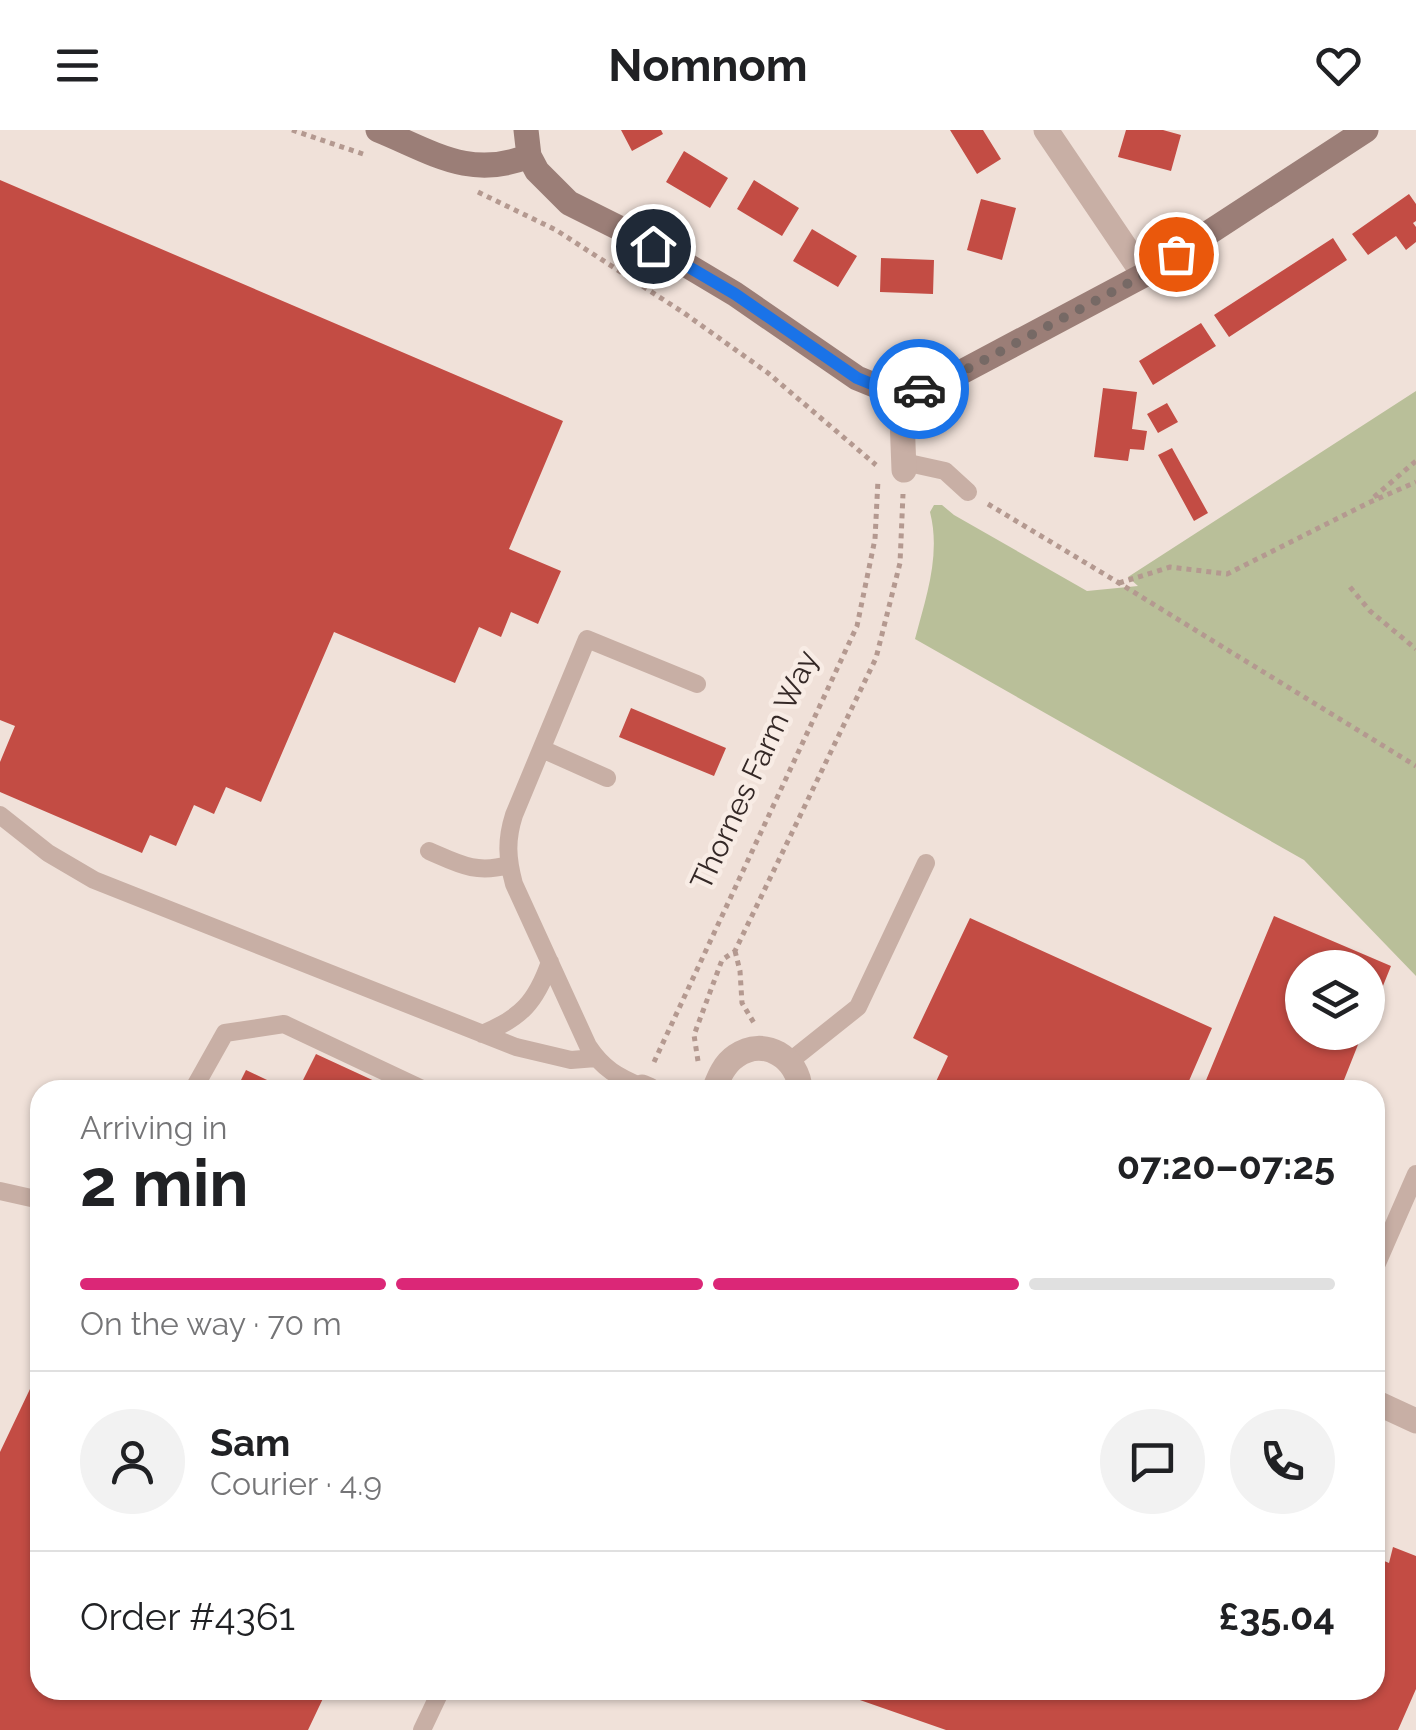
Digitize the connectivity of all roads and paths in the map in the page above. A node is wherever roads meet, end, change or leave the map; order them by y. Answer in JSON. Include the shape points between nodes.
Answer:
{"nodes":[{"id":1,"x":292,"y":130,"type":"edge"},
{"id":2,"x":378,"y":130,"type":"edge"},
{"id":3,"x":1046,"y":130,"type":"edge"},
{"id":4,"x":1366,"y":130,"type":"edge"},
{"id":5,"x":527,"y":143,"type":"edge"},
{"id":6,"x":366,"y":155,"type":"dead end"},
{"id":7,"x":477,"y":192,"type":"dead end"},
{"id":8,"x":1144,"y":275,"type":"junction"},
{"id":9,"x":908,"y":391,"type":"junction"},
{"id":10,"x":1416,"y":461,"type":"edge"},
{"id":11,"x":895,"y":466,"type":"junction"},
{"id":12,"x":1416,"y":482,"type":"edge"},
{"id":13,"x":968,"y":492,"type":"joint"},
{"id":14,"x":1368,"y":503,"type":"junction"},
{"id":15,"x":902,"y":529,"type":"dead end"},
{"id":16,"x":1120,"y":583,"type":"junction"},
{"id":17,"x":1350,"y":588,"type":"dead end"},
{"id":18,"x":1416,"y":649,"type":"edge"},
{"id":19,"x":696,"y":684,"type":"dead end"},
{"id":20,"x":542,"y":749,"type":"junction"},
{"id":21,"x":1416,"y":766,"type":"edge"},
{"id":22,"x":607,"y":778,"type":"dead end"},
{"id":23,"x":0,"y":815,"type":"edge"},
{"id":24,"x":429,"y":851,"type":"dead end"},
{"id":25,"x":926,"y":863,"type":"dead end"},
{"id":26,"x":509,"y":866,"type":"junction"},
{"id":27,"x":735,"y":950,"type":"junction"},
{"id":28,"x":550,"y":962,"type":"junction"},
{"id":29,"x":482,"y":1034,"type":"junction"},
{"id":30,"x":782,"y":1057,"type":"junction"},
{"id":31,"x":596,"y":1058,"type":"junction"},
{"id":32,"x":199,"y":1080,"type":"edge"},
{"id":33,"x":403,"y":1080,"type":"edge"},
{"id":34,"x":624,"y":1080,"type":"edge"},
{"id":35,"x":649,"y":1080,"type":"edge"},
{"id":36,"x":707,"y":1080,"type":"edge"},
{"id":37,"x":718,"y":1080,"type":"edge"},
{"id":38,"x":798,"y":1080,"type":"edge"},
{"id":39,"x":1416,"y":1174,"type":"edge"},
{"id":40,"x":0,"y":1191,"type":"edge"},
{"id":41,"x":30,"y":1198,"type":"edge"},
{"id":42,"x":1385,"y":1245,"type":"edge"},
{"id":43,"x":1385,"y":1407,"type":"edge"},
{"id":44,"x":1416,"y":1421,"type":"edge"},
{"id":45,"x":436,"y":1700,"type":"edge"},
{"id":46,"x":422,"y":1730,"type":"edge"}],
"edges":[{"from":1,"to":6,"type":"path"},
{"from":2,"to":5,"type":"street","via":[[465,165],[488,167]]},
{"from":3,"to":8,"type":"street"},
{"from":4,"to":8,"type":"street"},
{"from":5,"to":9,"type":"street","via":[[537,171],[569,203],[735,294],[857,378]]},
{"from":7,"to":11,"type":"path","via":[[556,230]]},
{"from":8,"to":9,"type":"street","via":[[939,384]]},
{"from":9,"to":11,"type":"street"},
{"from":10,"to":14,"type":"path"},
{"from":11,"to":13,"type":"lane","via":[[944,471]]},
{"from":11,"to":35,"type":"path","name":"Thornes Farm Way","via":[[857,626]]},
{"from":12,"to":14,"type":"path"},
{"from":13,"to":16,"type":"path"},
{"from":14,"to":16,"type":"path","via":[[1228,574],[1170,567]]},
{"from":15,"to":27,"type":"path","name":"Thornes Farm Way","via":[[876,658]]},
{"from":16,"to":21,"type":"path"},
{"from":17,"to":18,"type":"path"},
{"from":19,"to":20,"type":"lane","via":[[587,639]]},
{"from":20,"to":22,"type":"lane"},
{"from":20,"to":26,"type":"lane","via":[[507,838]]},
{"from":23,"to":29,"type":"lane","via":[[94,880]]},
{"from":24,"to":26,"type":"lane","via":[[468,868]]},
{"from":25,"to":30,"type":"lane","via":[[858,1007]]},
{"from":26,"to":28,"type":"lane"},
{"from":27,"to":30,"type":"path","via":[[742,1002]]},
{"from":27,"to":36,"type":"path","name":"Thornes Farm Way","via":[[722,960],[694,1035]]},
{"from":28,"to":29,"type":"lane","via":[[526,1008]]},
{"from":28,"to":31,"type":"lane"},
{"from":29,"to":31,"type":"lane","via":[[546,1055]]},
{"from":30,"to":37,"type":"street","via":[[750,1049],[727,1063]]},
{"from":30,"to":38,"type":"street"},
{"from":31,"to":34,"type":"lane"},
{"from":32,"to":33,"type":"lane","via":[[225,1033],[284,1024]]},
{"from":39,"to":42,"type":"lane"},
{"from":40,"to":41,"type":"lane"},
{"from":43,"to":44,"type":"street"},
{"from":45,"to":46,"type":"lane"}]}
